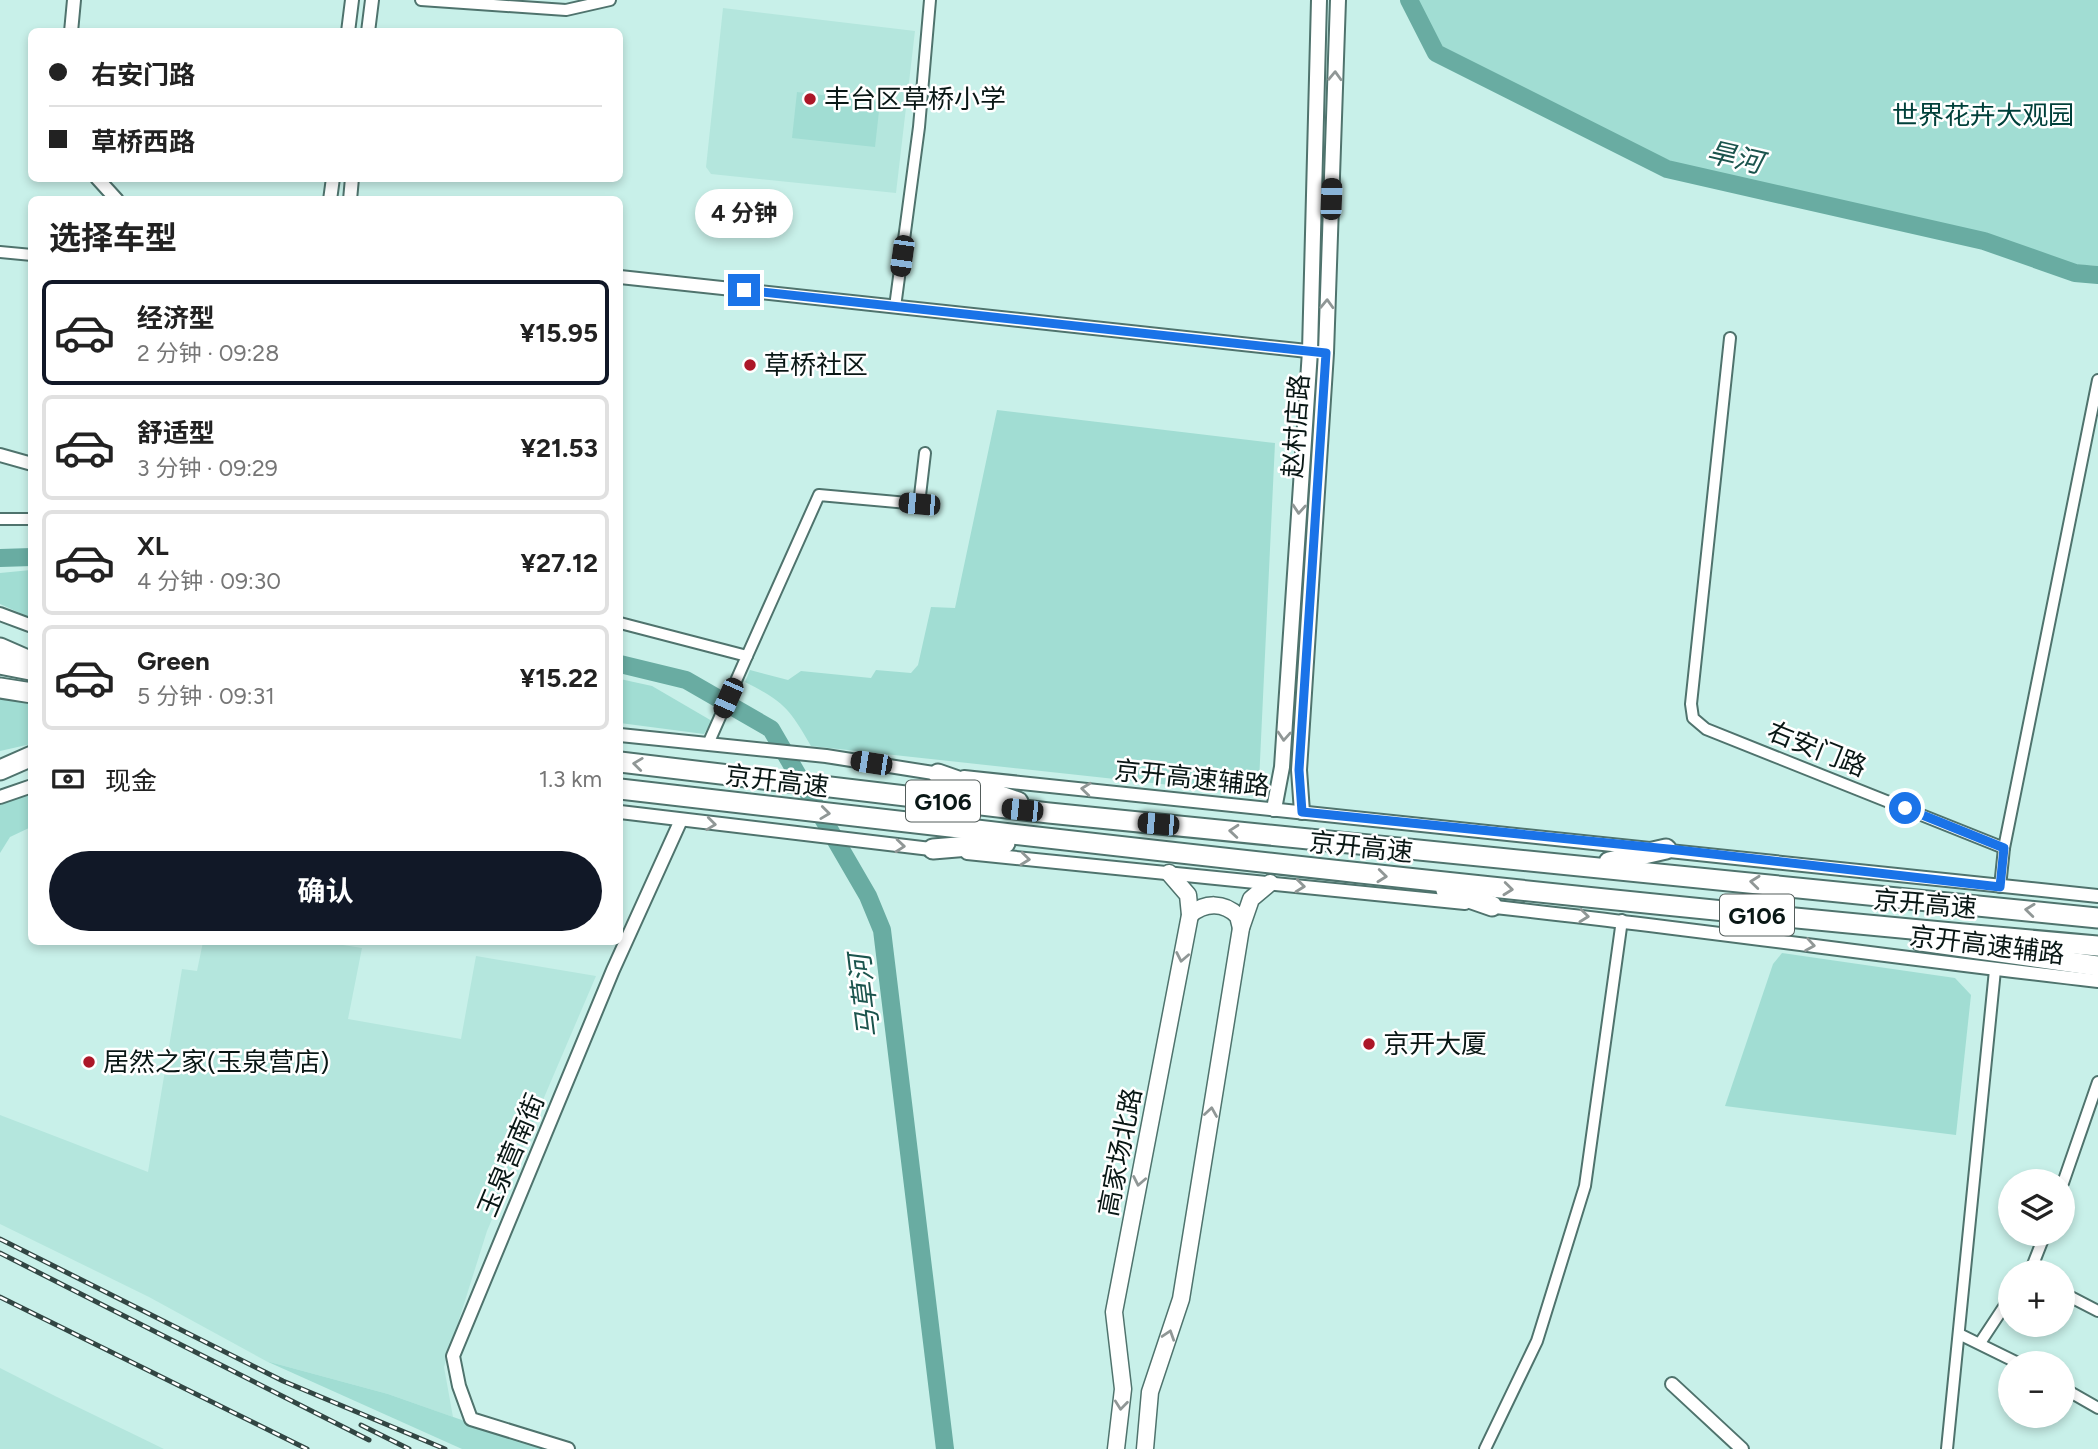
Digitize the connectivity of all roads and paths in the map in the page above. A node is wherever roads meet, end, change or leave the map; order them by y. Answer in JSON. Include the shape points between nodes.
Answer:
{"nodes":[{"id":1,"x":74,"y":0,"type":"edge"},
{"id":2,"x":352,"y":0,"type":"edge"},
{"id":3,"x":372,"y":0,"type":"edge"},
{"id":4,"x":421,"y":0,"type":"edge"},
{"id":5,"x":610,"y":0,"type":"edge"},
{"id":6,"x":930,"y":0,"type":"edge"},
{"id":7,"x":1319,"y":0,"type":"edge"},
{"id":8,"x":1338,"y":0,"type":"edge"},
{"id":9,"x":71,"y":28,"type":"edge"},
{"id":10,"x":348,"y":28,"type":"edge"},
{"id":11,"x":368,"y":28,"type":"edge"},
{"id":12,"x":101,"y":182,"type":"edge"},
{"id":13,"x":113,"y":196,"type":"edge"},
{"id":14,"x":0,"y":252,"type":"edge"},
{"id":15,"x":28,"y":255,"type":"edge"},
{"id":16,"x":623,"y":277,"type":"edge"},
{"id":17,"x":895,"y":307,"type":"junction"},
{"id":18,"x":1730,"y":338,"type":"dead end"},
{"id":19,"x":1310,"y":351,"type":"junction"},
{"id":20,"x":1326,"y":353,"type":"junction"},
{"id":21,"x":2098,"y":380,"type":"edge"},
{"id":22,"x":925,"y":453,"type":"dead end"},
{"id":23,"x":0,"y":456,"type":"edge"},
{"id":24,"x":28,"y":463,"type":"edge"},
{"id":25,"x":0,"y":519,"type":"edge"},
{"id":26,"x":28,"y":519,"type":"edge"},
{"id":27,"x":0,"y":614,"type":"edge"},
{"id":28,"x":28,"y":624,"type":"edge"},
{"id":29,"x":623,"y":624,"type":"edge"},
{"id":30,"x":0,"y":648,"type":"edge"},
{"id":31,"x":747,"y":656,"type":"junction"},
{"id":32,"x":28,"y":660,"type":"edge"},
{"id":33,"x":0,"y":664,"type":"edge"},
{"id":34,"x":28,"y":669,"type":"edge"},
{"id":35,"x":0,"y":688,"type":"edge"},
{"id":36,"x":28,"y":692,"type":"edge"},
{"id":37,"x":623,"y":735,"type":"edge"},
{"id":38,"x":708,"y":744,"type":"junction"},
{"id":39,"x":28,"y":754,"type":"edge"},
{"id":40,"x":28,"y":756,"type":"edge"},
{"id":41,"x":0,"y":757,"type":"edge"},
{"id":42,"x":623,"y":762,"type":"edge"},
{"id":43,"x":0,"y":770,"type":"edge"},
{"id":44,"x":938,"y":774,"type":"junction"},
{"id":45,"x":28,"y":787,"type":"edge"},
{"id":46,"x":623,"y":789,"type":"edge"},
{"id":47,"x":0,"y":797,"type":"edge"},
{"id":48,"x":1274,"y":809,"type":"junction"},
{"id":49,"x":623,"y":812,"type":"edge"},
{"id":50,"x":1302,"y":812,"type":"junction"},
{"id":51,"x":1049,"y":813,"type":"junction"},
{"id":52,"x":681,"y":820,"type":"junction"},
{"id":53,"x":1046,"y":840,"type":"junction"},
{"id":54,"x":2004,"y":848,"type":"junction"},
{"id":55,"x":933,"y":849,"type":"junction"},
{"id":56,"x":1666,"y":849,"type":"junction"},
{"id":57,"x":1595,"y":865,"type":"junction"},
{"id":58,"x":1169,"y":873,"type":"junction"},
{"id":59,"x":1415,"y":880,"type":"junction"},
{"id":60,"x":1270,"y":883,"type":"junction"},
{"id":61,"x":2000,"y":887,"type":"junction"},
{"id":62,"x":2098,"y":896,"type":"edge"},
{"id":63,"x":1492,"y":906,"type":"junction"},
{"id":64,"x":1190,"y":915,"type":"junction"},
{"id":65,"x":2098,"y":918,"type":"edge"},
{"id":66,"x":1622,"y":920,"type":"junction"},
{"id":67,"x":1834,"y":923,"type":"junction"},
{"id":68,"x":1241,"y":928,"type":"junction"},
{"id":69,"x":2098,"y":946,"type":"edge"},
{"id":70,"x":2098,"y":966,"type":"edge"},
{"id":71,"x":1995,"y":970,"type":"junction"},
{"id":72,"x":2098,"y":981,"type":"edge"},
{"id":73,"x":2098,"y":1082,"type":"edge"},
{"id":74,"x":2068,"y":1169,"type":"edge"},
{"id":75,"x":2075,"y":1299,"type":"edge"},
{"id":76,"x":2098,"y":1311,"type":"edge"},
{"id":77,"x":1998,"y":1316,"type":"edge"},
{"id":78,"x":1959,"y":1334,"type":"junction"},
{"id":79,"x":1980,"y":1343,"type":"junction"},
{"id":80,"x":1998,"y":1352,"type":"edge"},
{"id":81,"x":1672,"y":1384,"type":"dead end"},
{"id":82,"x":2075,"y":1395,"type":"edge"},
{"id":83,"x":2098,"y":1408,"type":"edge"},
{"id":84,"x":568,"y":1449,"type":"edge"},
{"id":85,"x":1116,"y":1449,"type":"edge"},
{"id":86,"x":1145,"y":1449,"type":"edge"},
{"id":87,"x":1485,"y":1449,"type":"edge"},
{"id":88,"x":1742,"y":1449,"type":"edge"},
{"id":89,"x":1947,"y":1449,"type":"edge"}],
"edges":[{"from":1,"to":9,"type":"street"},
{"from":2,"to":10,"type":"street"},
{"from":3,"to":11,"type":"street"},
{"from":4,"to":5,"type":"street","via":[[566,10]]},
{"from":6,"to":17,"type":"street"},
{"from":7,"to":19,"type":"main road","name":"赵村店路"},
{"from":20,"to":8,"type":"main road","name":"赵村店路","one_way":true},
{"from":12,"to":13,"type":"street"},
{"from":14,"to":15,"type":"street"},
{"from":16,"to":17,"type":"street"},
{"from":17,"to":19,"type":"street"},
{"from":18,"to":54,"type":"street","name":"右安门路","via":[[1693,718],[1706,729]]},
{"from":19,"to":20,"type":"street"},
{"from":19,"to":48,"type":"main road","name":"赵村店路","one_way":true,"via":[[1282,767]]},
{"from":20,"to":50,"type":"main road","name":"赵村店路","via":[[1299,770]]},
{"from":21,"to":54,"type":"street"},
{"from":22,"to":31,"type":"street","via":[[919,504],[819,495]]},
{"from":23,"to":24,"type":"street"},
{"from":25,"to":26,"type":"street"},
{"from":27,"to":28,"type":"street"},
{"from":29,"to":31,"type":"street"},
{"from":30,"to":32,"type":"highway"},
{"from":31,"to":38,"type":"street"},
{"from":33,"to":34,"type":"highway"},
{"from":35,"to":36,"type":"highway"},
{"from":37,"to":38,"type":"street"},
{"from":38,"to":44,"type":"street","name":"京开高速辅路"},
{"from":39,"to":41,"type":"highway"},
{"from":40,"to":43,"type":"highway"},
{"from":51,"to":42,"type":"highway","name":"京开高速","number":"G106","one_way":true},
{"from":48,"to":44,"type":"street","name":"京开高速辅路","one_way":true},
{"from":44,"to":51,"type":"highway"},
{"from":45,"to":47,"type":"street"},
{"from":46,"to":53,"type":"highway","name":"京开高速","number":"G106","one_way":true},
{"from":48,"to":50,"type":"street","name":"京开高速辅路"},
{"from":49,"to":52,"type":"street"},
{"from":50,"to":56,"type":"street","name":"京开高速辅路"},
{"from":57,"to":51,"type":"highway","name":"京开高速","number":"G106","one_way":true},
{"from":52,"to":55,"type":"street","name":"京开高速辅路","one_way":true},
{"from":52,"to":84,"type":"street","name":"玉泉营南街","via":[[613,970],[453,1356],[471,1419]]},
{"from":53,"to":55,"type":"highway"},
{"from":53,"to":59,"type":"highway","name":"京开高速","number":"G106","one_way":true},
{"from":54,"to":61,"type":"street"},
{"from":55,"to":58,"type":"street","name":"京开高速辅路","one_way":true},
{"from":56,"to":57,"type":"highway"},
{"from":56,"to":61,"type":"street","name":"京开高速辅路"},
{"from":65,"to":57,"type":"highway","name":"京开高速","number":"G106","one_way":true},
{"from":58,"to":60,"type":"street","name":"京开高速辅路"},
{"from":58,"to":64,"type":"main road","via":[[1188,895]]},
{"from":59,"to":63,"type":"highway"},
{"from":59,"to":67,"type":"highway","name":"京开高速","number":"G106","one_way":true},
{"from":60,"to":63,"type":"street","name":"京开高速辅路","one_way":true},
{"from":60,"to":68,"type":"main road","via":[[1251,899]]},
{"from":61,"to":62,"type":"street","name":"京开高速辅路"},
{"from":63,"to":66,"type":"street","name":"京开高速辅路","one_way":true},
{"from":64,"to":68,"type":"main road","via":[[1199,907],[1221,906],[1238,916]]},
{"from":64,"to":85,"type":"main road","name":"高家场北路","one_way":true,"via":[[1114,1312],[1123,1389]]},
{"from":66,"to":71,"type":"street","name":"京开高速辅路","one_way":true},
{"from":66,"to":87,"type":"street","via":[[1585,1186],[1537,1341]]},
{"from":67,"to":69,"type":"highway","name":"京开高速","number":"G106"},
{"from":67,"to":70,"type":"highway","via":[[1951,947]]},
{"from":86,"to":68,"type":"main road","one_way":true,"via":[[1150,1392],[1181,1299]]},
{"from":71,"to":72,"type":"street","name":"京开高速辅路"},
{"from":71,"to":78,"type":"street"},
{"from":73,"to":74,"type":"street"},
{"from":75,"to":76,"type":"street"},
{"from":77,"to":79,"type":"street"},
{"from":78,"to":79,"type":"street"},
{"from":78,"to":89,"type":"street"},
{"from":79,"to":80,"type":"street"},
{"from":81,"to":88,"type":"street"},
{"from":82,"to":83,"type":"street"}]}
